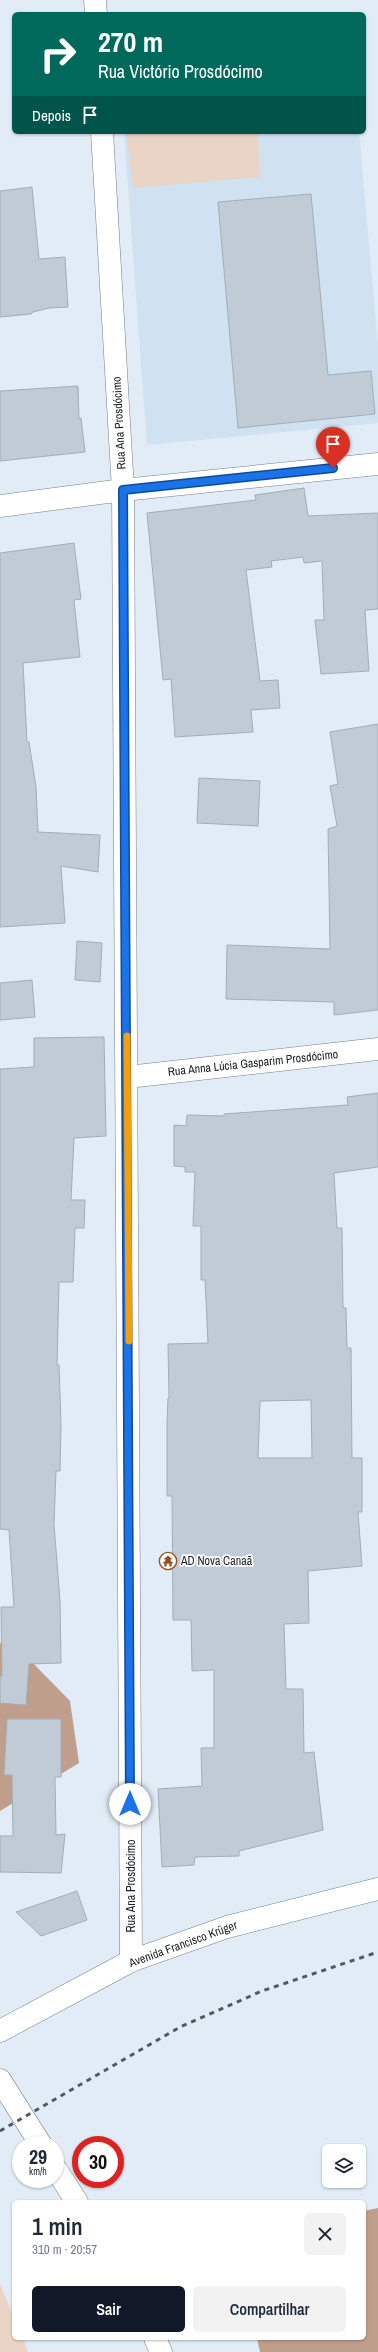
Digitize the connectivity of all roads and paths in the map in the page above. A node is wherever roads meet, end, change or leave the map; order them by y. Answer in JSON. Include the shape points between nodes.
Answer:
{"nodes":[{"id":1,"x":95,"y":0,"type":"edge"},
{"id":2,"x":96,"y":12,"type":"edge"},
{"id":3,"x":102,"y":134,"type":"edge"},
{"id":4,"x":378,"y":464,"type":"edge"},
{"id":5,"x":123,"y":490,"type":"junction"},
{"id":6,"x":0,"y":506,"type":"edge"},
{"id":7,"x":378,"y":1049,"type":"edge"},
{"id":8,"x":128,"y":1077,"type":"junction"},
{"id":9,"x":378,"y":1889,"type":"edge"},
{"id":10,"x":131,"y":1961,"type":"junction"},
{"id":11,"x":0,"y":2031,"type":"edge"},
{"id":12,"x":0,"y":2080,"type":"edge"},
{"id":13,"x":35,"y":2136,"type":"edge"},
{"id":14,"x":64,"y":2182,"type":"edge"},
{"id":15,"x":76,"y":2200,"type":"edge"},
{"id":16,"x":156,"y":2340,"type":"edge"},
{"id":17,"x":161,"y":2352,"type":"edge"}],
"edges":[{"from":1,"to":2,"type":"main road"},
{"from":3,"to":5,"type":"main road","name":"Rua Ana Prosdócimo"},
{"from":4,"to":5,"type":"main road"},
{"from":5,"to":6,"type":"main road"},
{"from":5,"to":8,"type":"main road","name":"Rua Ana Prosdócimo"},
{"from":7,"to":8,"type":"main road","name":"Rua Anna Lúcia Gasparim Prosdócimo"},
{"from":8,"to":10,"type":"main road","name":"Rua Ana Prosdócimo"},
{"from":9,"to":10,"type":"main road","name":"Avenida Francisco Krüger","via":[[227,1927]]},
{"from":10,"to":11,"type":"main road","name":"Avenida Francisco Krüger"},
{"from":12,"to":13,"type":"main road"},
{"from":14,"to":15,"type":"main road"},
{"from":16,"to":17,"type":"main road"}]}
